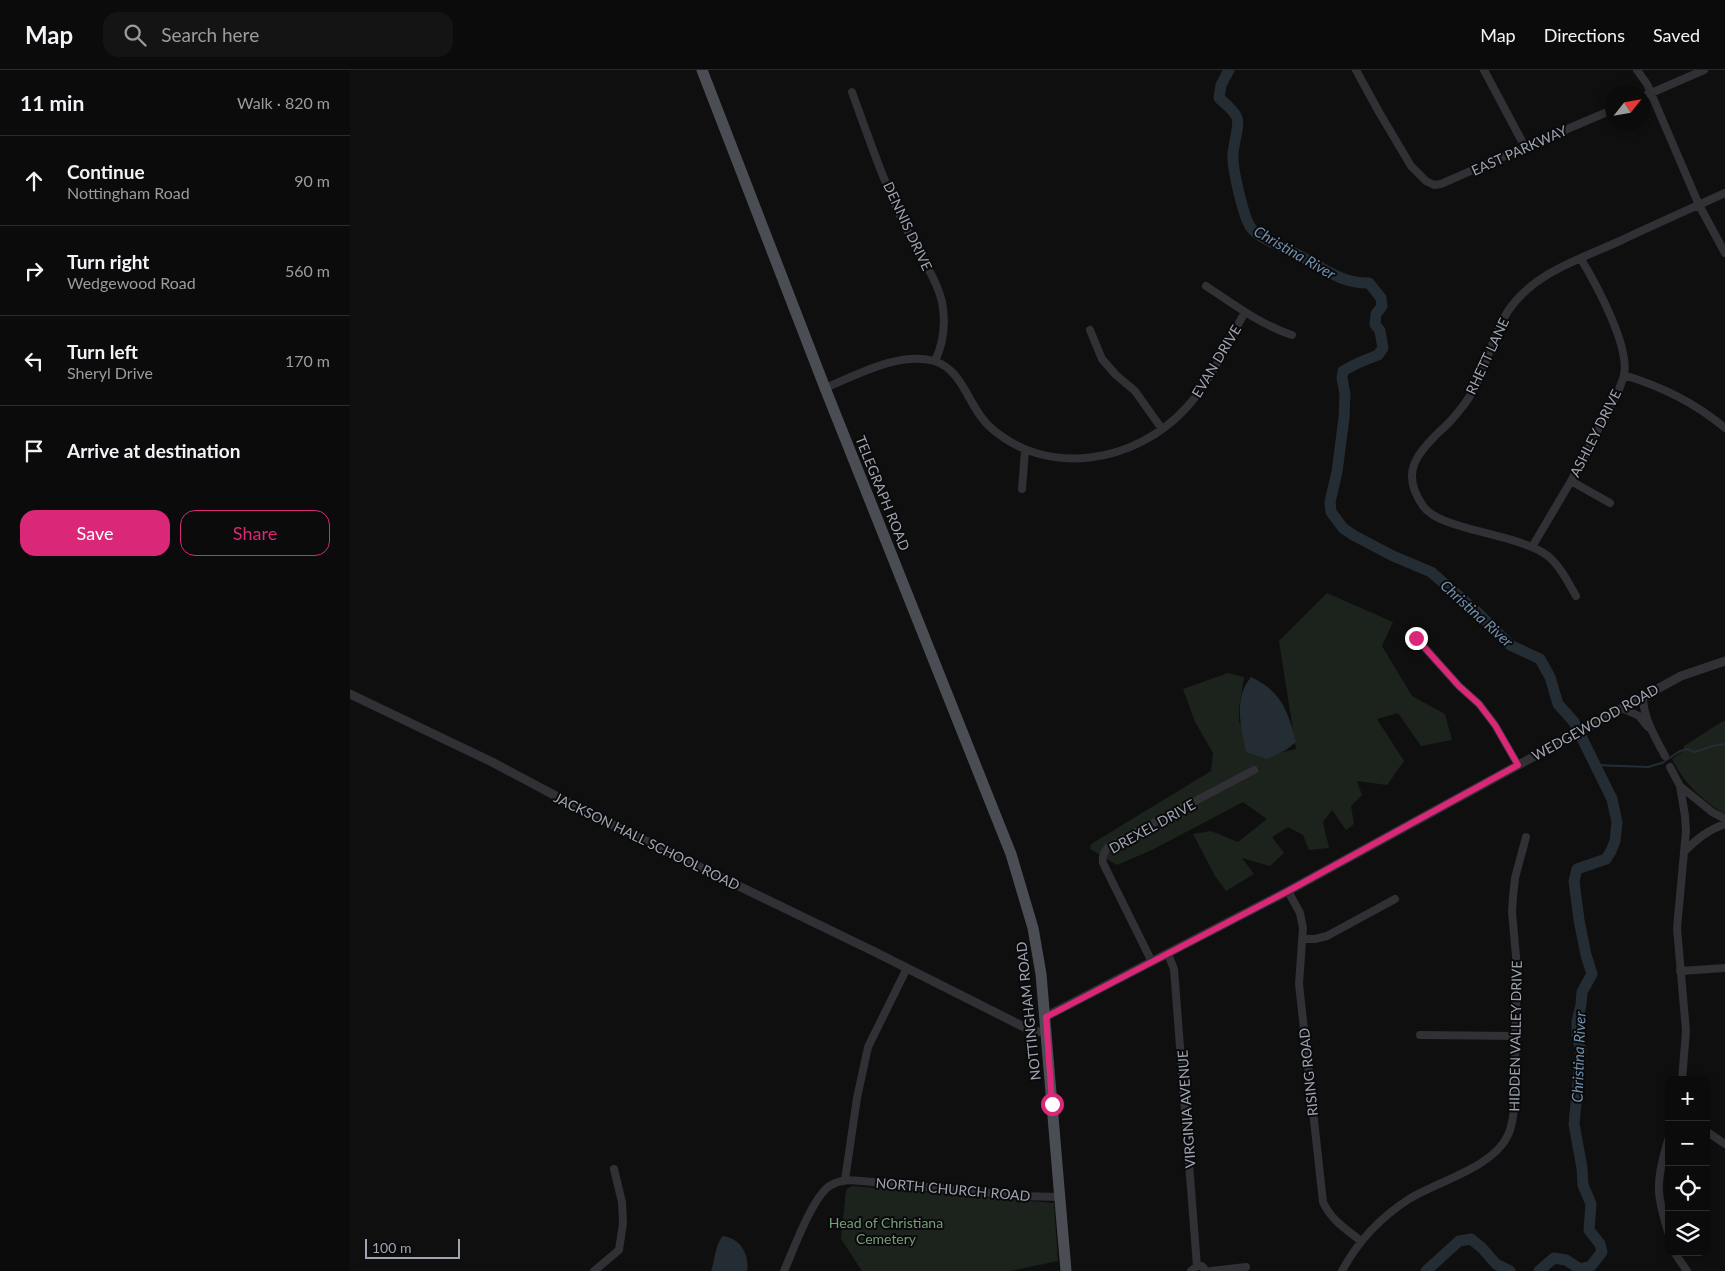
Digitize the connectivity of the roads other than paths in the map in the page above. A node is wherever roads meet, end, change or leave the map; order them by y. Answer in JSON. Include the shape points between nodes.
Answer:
{"nodes":[{"id":1,"x":702,"y":70,"type":"edge"},
{"id":2,"x":1356,"y":70,"type":"edge"},
{"id":3,"x":1484,"y":70,"type":"edge"},
{"id":4,"x":1637,"y":70,"type":"edge"},
{"id":5,"x":1704,"y":70,"type":"edge"},
{"id":6,"x":1646,"y":85,"type":"edge"},
{"id":7,"x":852,"y":92,"type":"dead end"},
{"id":8,"x":1650,"y":93,"type":"edge"},
{"id":9,"x":1650,"y":103,"type":"edge"},
{"id":10,"x":1605,"y":113,"type":"edge"},
{"id":11,"x":1525,"y":147,"type":"junction"},
{"id":12,"x":1725,"y":193,"type":"edge"},
{"id":13,"x":1699,"y":205,"type":"junction"},
{"id":14,"x":1725,"y":254,"type":"edge"},
{"id":15,"x":1581,"y":259,"type":"junction"},
{"id":16,"x":1206,"y":286,"type":"dead end"},
{"id":17,"x":1245,"y":312,"type":"junction"},
{"id":18,"x":1090,"y":330,"type":"dead end"},
{"id":19,"x":1292,"y":335,"type":"dead end"},
{"id":20,"x":935,"y":361,"type":"junction"},
{"id":21,"x":1624,"y":375,"type":"junction"},
{"id":22,"x":825,"y":388,"type":"junction"},
{"id":23,"x":1725,"y":428,"type":"edge"},
{"id":24,"x":1162,"y":429,"type":"junction"},
{"id":25,"x":1024,"y":450,"type":"junction"},
{"id":26,"x":1571,"y":481,"type":"junction"},
{"id":27,"x":1022,"y":489,"type":"dead end"},
{"id":28,"x":1610,"y":503,"type":"dead end"},
{"id":29,"x":1532,"y":547,"type":"junction"},
{"id":30,"x":1576,"y":596,"type":"dead end"},
{"id":31,"x":1416,"y":638,"type":"dead end"},
{"id":32,"x":1725,"y":661,"type":"edge"},
{"id":33,"x":350,"y":694,"type":"edge"},
{"id":34,"x":1643,"y":696,"type":"junction"},
{"id":35,"x":1622,"y":708,"type":"junction"},
{"id":36,"x":1650,"y":729,"type":"junction"},
{"id":37,"x":1664,"y":756,"type":"dead end"},
{"id":38,"x":1518,"y":765,"type":"junction"},
{"id":39,"x":1670,"y":766,"type":"dead end"},
{"id":40,"x":1254,"y":770,"type":"dead end"},
{"id":41,"x":1680,"y":786,"type":"junction"},
{"id":42,"x":1725,"y":819,"type":"edge"},
{"id":43,"x":1725,"y":824,"type":"edge"},
{"id":44,"x":1526,"y":837,"type":"dead end"},
{"id":45,"x":1685,"y":851,"type":"junction"},
{"id":46,"x":1288,"y":891,"type":"junction"},
{"id":47,"x":1396,"y":899,"type":"dead end"},
{"id":48,"x":1033,"y":928,"type":"joint"},
{"id":49,"x":1302,"y":939,"type":"junction"},
{"id":50,"x":1168,"y":954,"type":"junction"},
{"id":51,"x":1152,"y":962,"type":"junction"},
{"id":52,"x":907,"y":968,"type":"junction"},
{"id":53,"x":1725,"y":968,"type":"edge"},
{"id":54,"x":1680,"y":971,"type":"junction"},
{"id":55,"x":1046,"y":1017,"type":"junction"},
{"id":56,"x":1047,"y":1031,"type":"junction"},
{"id":57,"x":1420,"y":1035,"type":"dead end"},
{"id":58,"x":1515,"y":1036,"type":"junction"},
{"id":59,"x":1683,"y":1076,"type":"edge"},
{"id":60,"x":1710,"y":1134,"type":"edge"},
{"id":61,"x":1725,"y":1144,"type":"edge"},
{"id":62,"x":1665,"y":1156,"type":"edge"},
{"id":63,"x":614,"y":1169,"type":"dead end"},
{"id":64,"x":846,"y":1180,"type":"junction"},
{"id":65,"x":1060,"y":1197,"type":"junction"},
{"id":66,"x":1665,"y":1224,"type":"edge"},
{"id":67,"x":1361,"y":1241,"type":"junction"},
{"id":68,"x":1677,"y":1256,"type":"edge"},
{"id":69,"x":1246,"y":1267,"type":"dead end"},
{"id":70,"x":1194,"y":1268,"type":"edge"},
{"id":71,"x":594,"y":1271,"type":"edge"},
{"id":72,"x":784,"y":1271,"type":"edge"},
{"id":73,"x":1066,"y":1271,"type":"edge"},
{"id":74,"x":1206,"y":1271,"type":"edge"},
{"id":75,"x":1211,"y":1271,"type":"edge"},
{"id":76,"x":1342,"y":1271,"type":"edge"},
{"id":77,"x":1687,"y":1271,"type":"edge"}],
"edges":[{"from":1,"to":22,"type":"main road","name":"TELEGRAPH ROAD"},
{"from":2,"to":11,"type":"street","name":"EAST PARKWAY","via":[[1411,166],[1434,186]]},
{"from":3,"to":11,"type":"street"},
{"from":4,"to":6,"type":"street"},
{"from":5,"to":8,"type":"street"},
{"from":7,"to":20,"type":"street","name":"DENNIS DRIVE","via":[[882,172],[941,300],[944,333]]},
{"from":9,"to":13,"type":"street"},
{"from":10,"to":11,"type":"street","name":"EAST PARKWAY"},
{"from":12,"to":13,"type":"street","name":"RHETT LANE"},
{"from":13,"to":14,"type":"street"},
{"from":13,"to":15,"type":"street","name":"RHETT LANE"},
{"from":15,"to":21,"type":"street","name":"ASHLEY DRIVE","via":[[1620,343]]},
{"from":15,"to":29,"type":"street","name":"RHETT LANE","via":[[1557,269],[1518,298],[1500,326],[1476,386],[1465,404],[1426,445],[1412,472],[1418,497],[1426,510],[1460,526]]},
{"from":16,"to":17,"type":"street"},
{"from":17,"to":19,"type":"street"},
{"from":17,"to":24,"type":"street","name":"EVAN DRIVE","via":[[1202,387],[1178,416]]},
{"from":18,"to":24,"type":"street","via":[[1102,359],[1135,391]]},
{"from":20,"to":22,"type":"street","via":[[921,358],[895,361]]},
{"from":20,"to":25,"type":"street","name":"EVAN DRIVE","via":[[946,367],[962,385],[987,425]]},
{"from":21,"to":23,"type":"street","via":[[1673,393]]},
{"from":21,"to":26,"type":"street","name":"ASHLEY DRIVE"},
{"from":22,"to":48,"type":"main road","name":"TELEGRAPH ROAD","via":[[996,812]]},
{"from":24,"to":25,"type":"street","name":"EVAN DRIVE","via":[[1129,447],[1100,457],[1072,460]]},
{"from":25,"to":27,"type":"street"},
{"from":26,"to":28,"type":"street"},
{"from":26,"to":29,"type":"street","name":"ASHLEY DRIVE"},
{"from":29,"to":30,"type":"street","name":"RHETT LANE","via":[[1548,556],[1558,567]]},
{"from":31,"to":38,"type":"street","via":[[1479,704]]},
{"from":32,"to":34,"type":"street","name":"WEDGEWOOD ROAD","via":[[1681,676]]},
{"from":33,"to":52,"type":"street","name":"JACKSON HALL SCHOOL ROAD"},
{"from":34,"to":35,"type":"street","name":"WEDGEWOOD ROAD"},
{"from":34,"to":36,"type":"street"},
{"from":35,"to":36,"type":"street","via":[[1639,716]]},
{"from":35,"to":38,"type":"street","name":"WEDGEWOOD ROAD"},
{"from":36,"to":37,"type":"street"},
{"from":38,"to":46,"type":"street","name":"WEDGEWOOD ROAD"},
{"from":39,"to":41,"type":"street"},
{"from":40,"to":51,"type":"street","name":"DREXEL DRIVE","via":[[1104,851],[1103,863]]},
{"from":41,"to":42,"type":"street"},
{"from":41,"to":45,"type":"street","via":[[1685,816]]},
{"from":43,"to":45,"type":"street","via":[[1699,837]]},
{"from":44,"to":58,"type":"street","name":"HIDDEN VALLEY DRIVE","via":[[1512,897],[1517,967]]},
{"from":45,"to":54,"type":"street","via":[[1677,928]]},
{"from":46,"to":49,"type":"street","name":"RISING ROAD","via":[[1302,920]]},
{"from":46,"to":50,"type":"street","name":"WEDGEWOOD ROAD"},
{"from":47,"to":49,"type":"street","via":[[1327,936]]},
{"from":48,"to":55,"type":"main road","name":"NOTTINGHAM ROAD"},
{"from":49,"to":67,"type":"street","name":"RISING ROAD","via":[[1300,993],[1322,1193],[1331,1216]]},
{"from":50,"to":51,"type":"street","name":"WEDGEWOOD ROAD"},
{"from":50,"to":70,"type":"street","name":"VIRGINIA AVENUE","via":[[1174,969]]},
{"from":51,"to":55,"type":"street","name":"WEDGEWOOD ROAD"},
{"from":52,"to":56,"type":"street","name":"JACKSON HALL SCHOOL ROAD","via":[[1034,1032]]},
{"from":52,"to":64,"type":"street","via":[[868,1047],[857,1098]]},
{"from":53,"to":54,"type":"street"},
{"from":54,"to":59,"type":"street","via":[[1686,1032]]},
{"from":55,"to":56,"type":"main road","name":"NOTTINGHAM ROAD"},
{"from":56,"to":65,"type":"main road","name":"NOTTINGHAM ROAD"},
{"from":57,"to":58,"type":"street"},
{"from":58,"to":67,"type":"street","name":"HIDDEN VALLEY DRIVE","via":[[1514,1109],[1512,1124],[1502,1146],[1483,1162],[1406,1201]]},
{"from":60,"to":61,"type":"street"},
{"from":62,"to":66,"type":"street","via":[[1659,1192]]},
{"from":63,"to":71,"type":"street","via":[[622,1202],[619,1250]]},
{"from":64,"to":65,"type":"street","name":"NORTH CHURCH ROAD"},
{"from":64,"to":72,"type":"street","via":[[832,1184],[822,1192]]},
{"from":65,"to":73,"type":"main road","name":"NOTTINGHAM ROAD"},
{"from":67,"to":76,"type":"street","name":"HIDDEN VALLEY DRIVE"},
{"from":68,"to":77,"type":"street"},
{"from":69,"to":75,"type":"street"},
{"from":70,"to":74,"type":"street","name":"VIRGINIA AVENUE","via":[[1202,1266]]}]}
